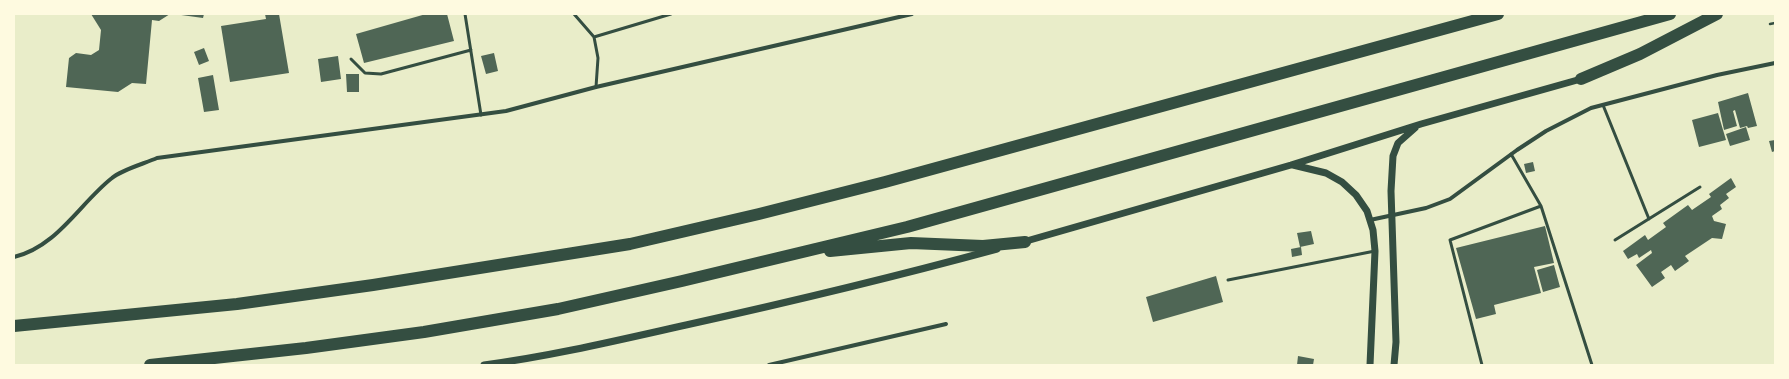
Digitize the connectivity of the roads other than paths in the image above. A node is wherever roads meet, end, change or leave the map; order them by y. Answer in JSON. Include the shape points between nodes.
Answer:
{"nodes":[{"id":1,"x":465,"y":14,"type":"edge"},
{"id":2,"x":574,"y":14,"type":"edge"},
{"id":3,"x":671,"y":14,"type":"edge"},
{"id":4,"x":912,"y":14,"type":"edge"},
{"id":5,"x":1498,"y":14,"type":"edge"},
{"id":6,"x":1670,"y":14,"type":"edge"},
{"id":7,"x":1717,"y":14,"type":"edge"},
{"id":8,"x":594,"y":37,"type":"junction"},
{"id":9,"x":471,"y":50,"type":"junction"},
{"id":10,"x":351,"y":59,"type":"dead end"},
{"id":11,"x":1775,"y":63,"type":"edge"},
{"id":12,"x":1582,"y":79,"type":"joint"},
{"id":13,"x":596,"y":87,"type":"junction"},
{"id":14,"x":1603,"y":104,"type":"junction"},
{"id":15,"x":481,"y":115,"type":"junction"},
{"id":16,"x":1421,"y":124,"type":"junction"},
{"id":17,"x":1511,"y":154,"type":"junction"},
{"id":18,"x":1291,"y":165,"type":"junction"},
{"id":19,"x":1700,"y":187,"type":"dead end"},
{"id":20,"x":1541,"y":206,"type":"junction"},
{"id":21,"x":1392,"y":216,"type":"junction"},
{"id":22,"x":1649,"y":219,"type":"junction"},
{"id":23,"x":1370,"y":220,"type":"junction"},
{"id":24,"x":1615,"y":240,"type":"dead end"},
{"id":25,"x":1025,"y":242,"type":"junction"},
{"id":26,"x":1375,"y":251,"type":"junction"},
{"id":27,"x":795,"y":254,"type":"junction"},
{"id":28,"x":14,"y":257,"type":"edge"},
{"id":29,"x":1228,"y":280,"type":"dead end"},
{"id":30,"x":946,"y":324,"type":"dead end"},
{"id":31,"x":14,"y":326,"type":"edge"},
{"id":32,"x":150,"y":365,"type":"edge"},
{"id":33,"x":484,"y":365,"type":"edge"},
{"id":34,"x":769,"y":365,"type":"edge"},
{"id":35,"x":1370,"y":365,"type":"edge"},
{"id":36,"x":1394,"y":365,"type":"edge"},
{"id":37,"x":1482,"y":365,"type":"edge"},
{"id":38,"x":1592,"y":365,"type":"edge"}],
"edges":[{"from":1,"to":9,"type":"lane"},
{"from":2,"to":8,"type":"lane"},
{"from":3,"to":8,"type":"lane"},
{"from":4,"to":13,"type":"street"},
{"from":5,"to":31,"type":"highway","via":[[885,182],[630,244],[373,286],[237,304]]},
{"from":6,"to":27,"type":"highway","via":[[906,227]]},
{"from":7,"to":12,"type":"highway","via":[[1640,54]]},
{"from":8,"to":13,"type":"lane","via":[[598,58]]},
{"from":9,"to":10,"type":"lane","via":[[381,74],[365,73]]},
{"from":9,"to":15,"type":"lane"},
{"from":11,"to":14,"type":"street","via":[[1716,75]]},
{"from":12,"to":16,"type":"street"},
{"from":13,"to":15,"type":"street","via":[[506,111]]},
{"from":14,"to":17,"type":"street","via":[[1546,131]]},
{"from":14,"to":22,"type":"lane"},
{"from":15,"to":28,"type":"street","via":[[157,158],[113,177],[51,238],[34,249]]},
{"from":16,"to":18,"type":"street"},
{"from":16,"to":21,"type":"street","via":[[1398,143],[1393,156]]},
{"from":17,"to":20,"type":"lane"},
{"from":17,"to":21,"type":"street","via":[[1450,199]]},
{"from":18,"to":23,"type":"street","via":[[1326,173],[1342,182],[1356,195]]},
{"from":18,"to":25,"type":"street"},
{"from":19,"to":22,"type":"lane"},
{"from":20,"to":37,"type":"lane","via":[[1450,240]]},
{"from":20,"to":38,"type":"lane"},
{"from":21,"to":23,"type":"street"},
{"from":21,"to":36,"type":"street","via":[[1396,342]]},
{"from":22,"to":24,"type":"lane"},
{"from":23,"to":26,"type":"street"},
{"from":25,"to":27,"type":"highway","via":[[983,246],[911,243]]},
{"from":25,"to":33,"type":"street","via":[[816,296],[612,342]]},
{"from":26,"to":29,"type":"lane"},
{"from":26,"to":35,"type":"street"},
{"from":27,"to":32,"type":"highway","via":[[558,309],[424,332]]},
{"from":30,"to":34,"type":"street"}]}
